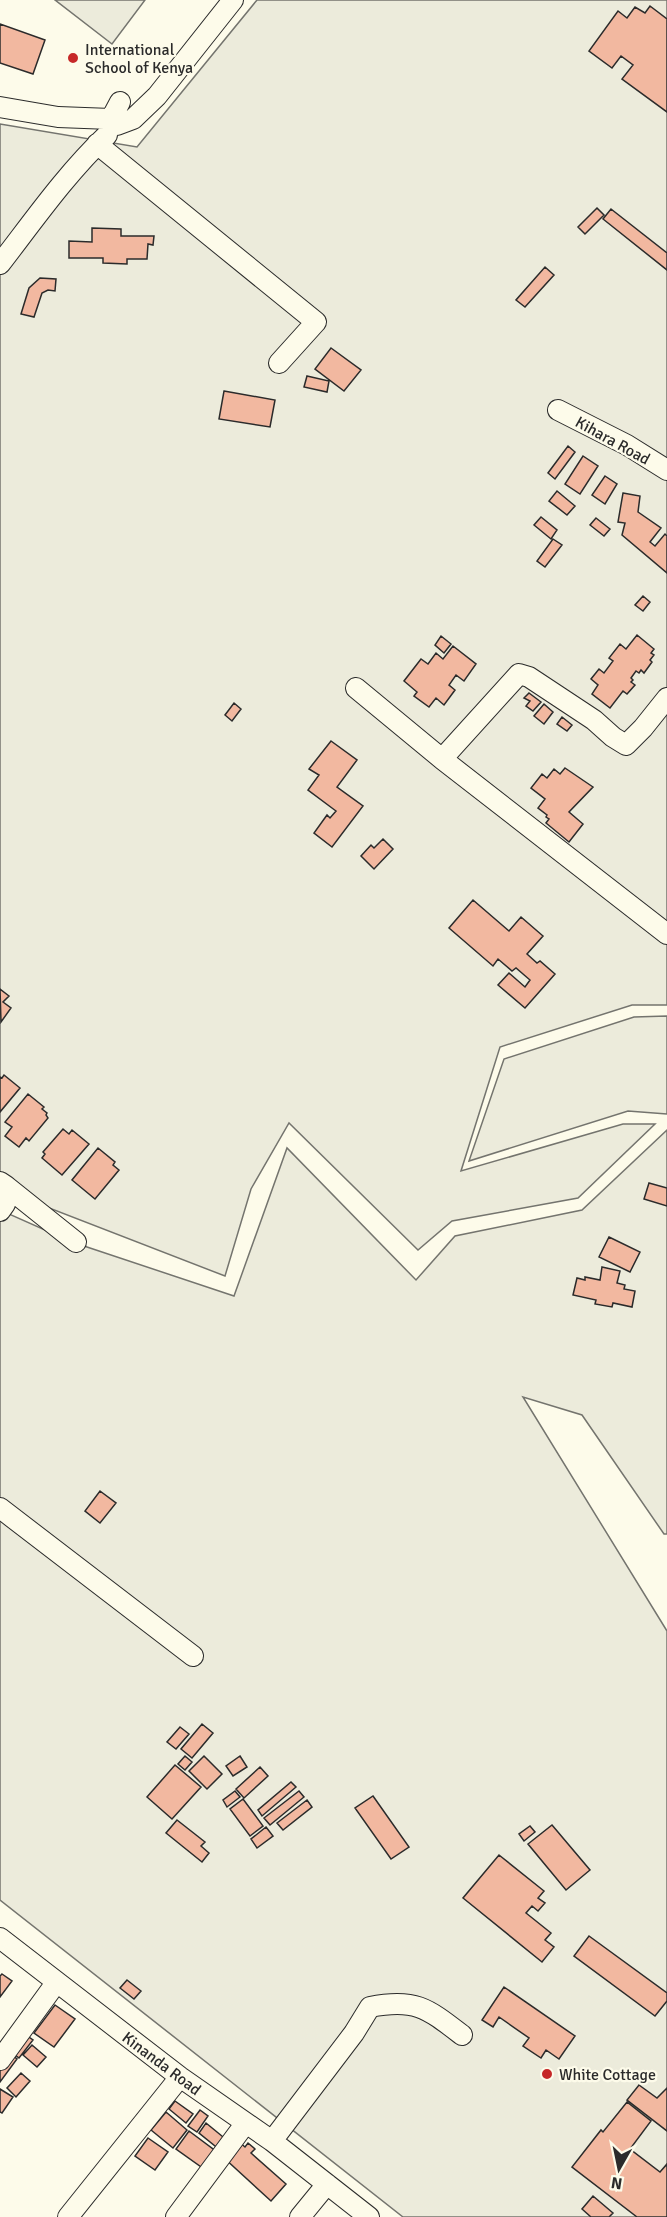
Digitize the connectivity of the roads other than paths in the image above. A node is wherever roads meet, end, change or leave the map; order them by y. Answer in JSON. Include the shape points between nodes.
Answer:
{"nodes":[{"id":1,"x":233,"y":0,"type":"edge"},
{"id":2,"x":0,"y":107,"type":"edge"},
{"id":3,"x":111,"y":116,"type":"junction"},
{"id":4,"x":97,"y":144,"type":"junction"},
{"id":5,"x":0,"y":264,"type":"edge"},
{"id":6,"x":279,"y":363,"type":"dead end"},
{"id":7,"x":558,"y":410,"type":"dead end"},
{"id":8,"x":667,"y":470,"type":"edge"},
{"id":9,"x":356,"y":688,"type":"dead end"},
{"id":10,"x":667,"y":698,"type":"edge"},
{"id":11,"x":442,"y":759,"type":"junction"},
{"id":12,"x":667,"y":934,"type":"edge"},
{"id":13,"x":3,"y":1184,"type":"edge"},
{"id":14,"x":0,"y":1211,"type":"edge"},
{"id":15,"x":76,"y":1242,"type":"dead end"},
{"id":16,"x":0,"y":1508,"type":"edge"},
{"id":17,"x":193,"y":1656,"type":"dead end"},
{"id":18,"x":0,"y":1938,"type":"edge"},
{"id":19,"x":56,"y":1983,"type":"junction"},
{"id":20,"x":462,"y":2035,"type":"dead end"},
{"id":21,"x":0,"y":2061,"type":"edge"},
{"id":22,"x":180,"y":2077,"type":"junction"},
{"id":23,"x":245,"y":2124,"type":"junction"},
{"id":24,"x":272,"y":2141,"type":"junction"},
{"id":25,"x":327,"y":2184,"type":"junction"},
{"id":26,"x":69,"y":2217,"type":"edge"},
{"id":27,"x":176,"y":2217,"type":"edge"},
{"id":28,"x":300,"y":2217,"type":"edge"},
{"id":29,"x":369,"y":2217,"type":"edge"}],
"edges":[{"from":1,"to":3,"type":"street","via":[[157,96],[133,119]]},
{"from":2,"to":3,"type":"street","via":[[58,117]]},
{"from":3,"to":4,"type":"street"},
{"from":4,"to":5,"type":"street"},
{"from":4,"to":6,"type":"street","via":[[316,322]]},
{"from":7,"to":8,"type":"street","name":"Kihara Road"},
{"from":9,"to":11,"type":"street"},
{"from":10,"to":11,"type":"street","via":[[626,745],[529,676],[519,674]]},
{"from":11,"to":12,"type":"street"},
{"from":13,"to":14,"type":"street","via":[[6,1196]]},
{"from":13,"to":15,"type":"street"},
{"from":16,"to":17,"type":"street"},
{"from":18,"to":19,"type":"street","name":"Kinanda Road"},
{"from":19,"to":21,"type":"street"},
{"from":19,"to":22,"type":"street","name":"Kinanda Road"},
{"from":20,"to":24,"type":"street","via":[[419,2007],[398,2003],[370,2007],[354,2034]]},
{"from":22,"to":23,"type":"street","name":"Kinanda Road"},
{"from":22,"to":26,"type":"street"},
{"from":23,"to":24,"type":"street","name":"Kinanda Road"},
{"from":23,"to":27,"type":"street"},
{"from":24,"to":25,"type":"street","name":"Kinanda Road"},
{"from":25,"to":28,"type":"street"},
{"from":25,"to":29,"type":"street","name":"Kinanda Road"}]}
